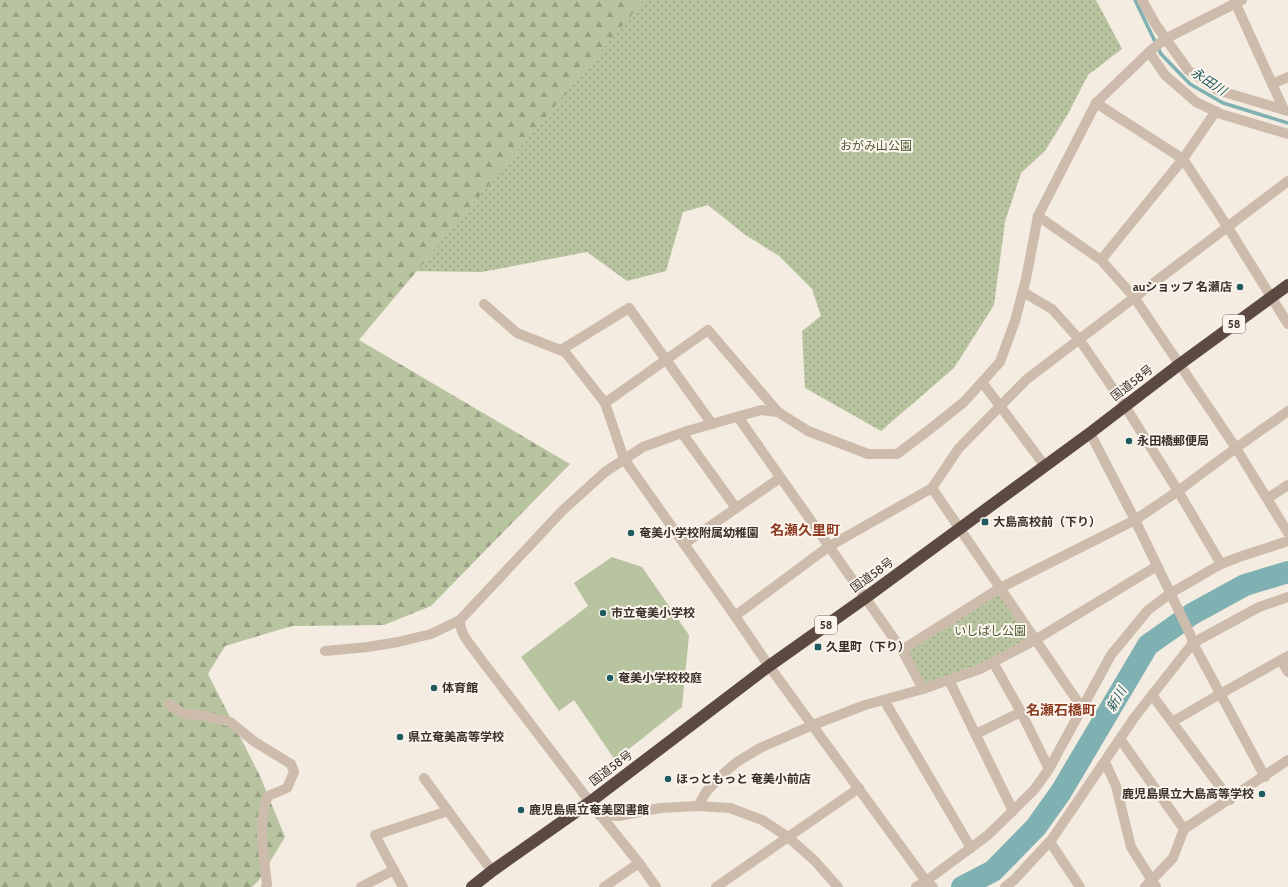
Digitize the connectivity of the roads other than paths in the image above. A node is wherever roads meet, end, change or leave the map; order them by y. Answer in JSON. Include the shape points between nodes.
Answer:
{"nodes":[{"id":1,"x":1142,"y":0,"type":"edge"},
{"id":2,"x":1237,"y":1,"type":"edge"},
{"id":3,"x":1166,"y":39,"type":"junction"},
{"id":4,"x":1149,"y":52,"type":"junction"},
{"id":5,"x":1288,"y":77,"type":"edge"},
{"id":6,"x":1272,"y":84,"type":"junction"},
{"id":7,"x":1096,"y":103,"type":"junction"},
{"id":8,"x":1286,"y":110,"type":"edge"},
{"id":9,"x":1216,"y":112,"type":"junction"},
{"id":10,"x":1288,"y":134,"type":"edge"},
{"id":11,"x":1182,"y":159,"type":"junction"},
{"id":12,"x":1288,"y":182,"type":"edge"},
{"id":13,"x":1038,"y":216,"type":"junction"},
{"id":14,"x":1227,"y":226,"type":"junction"},
{"id":15,"x":1102,"y":260,"type":"junction"},
{"id":16,"x":1288,"y":285,"type":"edge"},
{"id":17,"x":1023,"y":292,"type":"junction"},
{"id":18,"x":1134,"y":297,"type":"junction"},
{"id":19,"x":1270,"y":297,"type":"junction"},
{"id":20,"x":484,"y":304,"type":"dead end"},
{"id":21,"x":1288,"y":324,"type":"edge"},
{"id":22,"x":1079,"y":339,"type":"junction"},
{"id":23,"x":561,"y":350,"type":"junction"},
{"id":24,"x":665,"y":360,"type":"junction"},
{"id":25,"x":1180,"y":364,"type":"junction"},
{"id":26,"x":982,"y":382,"type":"junction"},
{"id":27,"x":605,"y":403,"type":"junction"},
{"id":28,"x":1000,"y":406,"type":"junction"},
{"id":29,"x":1125,"y":406,"type":"junction"},
{"id":30,"x":1288,"y":411,"type":"edge"},
{"id":31,"x":778,"y":412,"type":"junction"},
{"id":32,"x":738,"y":417,"type":"junction"},
{"id":33,"x":712,"y":424,"type":"junction"},
{"id":34,"x":682,"y":433,"type":"junction"},
{"id":35,"x":1090,"y":433,"type":"junction"},
{"id":36,"x":1236,"y":448,"type":"junction"},
{"id":37,"x":624,"y":460,"type":"junction"},
{"id":38,"x":1045,"y":466,"type":"junction"},
{"id":39,"x":780,"y":478,"type":"junction"},
{"id":40,"x":1288,"y":485,"type":"edge"},
{"id":41,"x":932,"y":488,"type":"junction"},
{"id":42,"x":1178,"y":491,"type":"junction"},
{"id":43,"x":1268,"y":498,"type":"junction"},
{"id":44,"x":736,"y":508,"type":"junction"},
{"id":45,"x":1135,"y":520,"type":"junction"},
{"id":46,"x":959,"y":529,"type":"junction"},
{"id":47,"x":1288,"y":533,"type":"edge"},
{"id":48,"x":1288,"y":541,"type":"edge"},
{"id":49,"x":684,"y":544,"type":"junction"},
{"id":50,"x":828,"y":546,"type":"junction"},
{"id":51,"x":1221,"y":564,"type":"junction"},
{"id":52,"x":1157,"y":566,"type":"junction"},
{"id":53,"x":1000,"y":588,"type":"junction"},
{"id":54,"x":1173,"y":597,"type":"junction"},
{"id":55,"x":1288,"y":597,"type":"edge"},
{"id":56,"x":865,"y":598,"type":"junction"},
{"id":57,"x":735,"y":616,"type":"junction"},
{"id":58,"x":460,"y":620,"type":"junction"},
{"id":59,"x":1192,"y":639,"type":"junction"},
{"id":60,"x":1035,"y":640,"type":"junction"},
{"id":61,"x":902,"y":650,"type":"junction"},
{"id":62,"x":326,"y":651,"type":"dead end"},
{"id":63,"x":1285,"y":658,"type":"edge"},
{"id":64,"x":993,"y":662,"type":"junction"},
{"id":65,"x":769,"y":666,"type":"junction"},
{"id":66,"x":1288,"y":672,"type":"edge"},
{"id":67,"x":949,"y":680,"type":"junction"},
{"id":68,"x":923,"y":689,"type":"junction"},
{"id":69,"x":1220,"y":694,"type":"junction"},
{"id":70,"x":1152,"y":695,"type":"junction"},
{"id":71,"x":884,"y":700,"type":"junction"},
{"id":72,"x":169,"y":704,"type":"dead end"},
{"id":73,"x":1082,"y":708,"type":"junction"},
{"id":74,"x":1021,"y":712,"type":"junction"},
{"id":75,"x":1172,"y":722,"type":"junction"},
{"id":76,"x":813,"y":725,"type":"junction"},
{"id":77,"x":976,"y":734,"type":"junction"},
{"id":78,"x":1120,"y":739,"type":"junction"},
{"id":79,"x":1288,"y":760,"type":"edge"},
{"id":80,"x":1105,"y":762,"type":"junction"},
{"id":81,"x":1049,"y":769,"type":"junction"},
{"id":82,"x":1265,"y":777,"type":"junction"},
{"id":83,"x":424,"y":778,"type":"dead end"},
{"id":84,"x":859,"y":788,"type":"junction"},
{"id":85,"x":1230,"y":800,"type":"junction"},
{"id":86,"x":590,"y":802,"type":"junction"},
{"id":87,"x":698,"y":806,"type":"junction"},
{"id":88,"x":448,"y":811,"type":"junction"},
{"id":89,"x":1013,"y":811,"type":"junction"},
{"id":90,"x":599,"y":815,"type":"junction"},
{"id":91,"x":1184,"y":829,"type":"junction"},
{"id":92,"x":788,"y":837,"type":"junction"},
{"id":93,"x":1050,"y":842,"type":"junction"},
{"id":94,"x":971,"y":848,"type":"junction"},
{"id":95,"x":639,"y":863,"type":"junction"},
{"id":96,"x":394,"y":870,"type":"junction"},
{"id":97,"x":492,"y":872,"type":"junction"},
{"id":98,"x":931,"y":885,"type":"edge"},
{"id":99,"x":1151,"y":885,"type":"edge"},
{"id":100,"x":1008,"y":886,"type":"edge"},
{"id":101,"x":266,"y":887,"type":"edge"},
{"id":102,"x":361,"y":887,"type":"edge"},
{"id":103,"x":403,"y":887,"type":"edge"},
{"id":104,"x":472,"y":887,"type":"edge"},
{"id":105,"x":604,"y":887,"type":"edge"},
{"id":106,"x":656,"y":887,"type":"edge"},
{"id":107,"x":716,"y":887,"type":"edge"},
{"id":108,"x":838,"y":887,"type":"edge"},
{"id":109,"x":916,"y":887,"type":"edge"},
{"id":110,"x":1080,"y":887,"type":"edge"}],
"edges":[{"from":1,"to":3,"type":"street"},
{"from":2,"to":3,"type":"street"},
{"from":2,"to":6,"type":"street"},
{"from":3,"to":4,"type":"street"},
{"from":3,"to":8,"type":"street","via":[[1188,70],[1217,90]]},
{"from":4,"to":7,"type":"street"},
{"from":4,"to":9,"type":"street","via":[[1166,76],[1196,102]]},
{"from":5,"to":6,"type":"street"},
{"from":6,"to":8,"type":"street"},
{"from":7,"to":11,"type":"street"},
{"from":7,"to":13,"type":"street"},
{"from":9,"to":10,"type":"street"},
{"from":9,"to":11,"type":"street"},
{"from":11,"to":14,"type":"street"},
{"from":11,"to":15,"type":"street"},
{"from":12,"to":14,"type":"street"},
{"from":13,"to":15,"type":"street"},
{"from":13,"to":17,"type":"street"},
{"from":14,"to":18,"type":"street"},
{"from":14,"to":19,"type":"street"},
{"from":15,"to":18,"type":"street"},
{"from":16,"to":19,"type":"highway","name":"国道58号","number":"58"},
{"from":17,"to":22,"type":"street","via":[[1052,309]]},
{"from":17,"to":26,"type":"street","via":[[1000,362]]},
{"from":18,"to":22,"type":"street"},
{"from":18,"to":25,"type":"street"},
{"from":19,"to":21,"type":"street"},
{"from":19,"to":25,"type":"highway","name":"国道58号","number":"58"},
{"from":20,"to":23,"type":"street","via":[[517,333]]},
{"from":22,"to":28,"type":"street","via":[[1027,378]]},
{"from":22,"to":29,"type":"street"},
{"from":23,"to":24,"type":"street","via":[[629,308]]},
{"from":23,"to":27,"type":"street"},
{"from":24,"to":27,"type":"street"},
{"from":24,"to":31,"type":"street","via":[[708,330]]},
{"from":24,"to":33,"type":"street"},
{"from":25,"to":29,"type":"highway","name":"国道58号","number":"58"},
{"from":25,"to":36,"type":"street"},
{"from":26,"to":28,"type":"street"},
{"from":26,"to":31,"type":"street","via":[[964,402],[897,454],[868,454],[848,447],[808,431]]},
{"from":27,"to":37,"type":"street"},
{"from":28,"to":38,"type":"street"},
{"from":28,"to":41,"type":"street","via":[[959,448]]},
{"from":29,"to":35,"type":"highway","name":"国道58号","number":"58"},
{"from":29,"to":42,"type":"street"},
{"from":30,"to":36,"type":"street"},
{"from":31,"to":32,"type":"street","via":[[761,410]]},
{"from":32,"to":33,"type":"street"},
{"from":32,"to":39,"type":"street"},
{"from":33,"to":34,"type":"street"},
{"from":34,"to":37,"type":"street","via":[[643,447]]},
{"from":34,"to":44,"type":"street"},
{"from":35,"to":38,"type":"highway","name":"国道58号","number":"58"},
{"from":35,"to":45,"type":"street"},
{"from":36,"to":42,"type":"street"},
{"from":36,"to":43,"type":"street"},
{"from":37,"to":49,"type":"street"},
{"from":37,"to":58,"type":"street","via":[[605,472],[562,511]]},
{"from":38,"to":46,"type":"highway","name":"国道58号","number":"58"},
{"from":39,"to":44,"type":"street"},
{"from":39,"to":50,"type":"street"},
{"from":40,"to":43,"type":"street"},
{"from":41,"to":46,"type":"street"},
{"from":41,"to":50,"type":"street"},
{"from":42,"to":45,"type":"street"},
{"from":42,"to":51,"type":"street"},
{"from":43,"to":47,"type":"street"},
{"from":44,"to":49,"type":"street"},
{"from":45,"to":52,"type":"street"},
{"from":45,"to":53,"type":"street"},
{"from":46,"to":53,"type":"street"},
{"from":46,"to":56,"type":"highway","name":"国道58号","number":"58"},
{"from":48,"to":51,"type":"street","via":[[1238,556]]},
{"from":49,"to":57,"type":"street"},
{"from":50,"to":56,"type":"street"},
{"from":50,"to":57,"type":"street"},
{"from":51,"to":54,"type":"street"},
{"from":52,"to":54,"type":"street"},
{"from":52,"to":60,"type":"street"},
{"from":53,"to":60,"type":"street"},
{"from":53,"to":61,"type":"street"},
{"from":54,"to":59,"type":"street"},
{"from":54,"to":73,"type":"street","via":[[1148,610],[1110,655]]},
{"from":55,"to":59,"type":"street","via":[[1252,610]]},
{"from":56,"to":61,"type":"street"},
{"from":56,"to":65,"type":"highway","name":"国道58号","number":"58"},
{"from":57,"to":65,"type":"street"},
{"from":58,"to":62,"type":"street","via":[[431,634],[398,642]]},
{"from":58,"to":86,"type":"street","via":[[462,632],[476,654]]},
{"from":59,"to":69,"type":"street"},
{"from":59,"to":70,"type":"street"},
{"from":60,"to":64,"type":"street"},
{"from":60,"to":73,"type":"street"},
{"from":61,"to":68,"type":"street"},
{"from":63,"to":66,"type":"street"},
{"from":63,"to":69,"type":"street"},
{"from":64,"to":67,"type":"street"},
{"from":64,"to":74,"type":"street"},
{"from":65,"to":76,"type":"street"},
{"from":65,"to":86,"type":"highway","name":"国道58号","number":"58"},
{"from":67,"to":68,"type":"street"},
{"from":67,"to":77,"type":"street"},
{"from":68,"to":71,"type":"street"},
{"from":69,"to":75,"type":"street"},
{"from":69,"to":82,"type":"street"},
{"from":70,"to":75,"type":"street"},
{"from":70,"to":78,"type":"street"},
{"from":71,"to":76,"type":"street"},
{"from":71,"to":94,"type":"street"},
{"from":72,"to":101,"type":"street","via":[[184,714],[230,722],[255,742],[290,764],[294,772],[287,788],[268,796],[264,806],[262,850]]},
{"from":73,"to":81,"type":"street"},
{"from":74,"to":77,"type":"street"},
{"from":74,"to":81,"type":"street"},
{"from":75,"to":85,"type":"street"},
{"from":76,"to":84,"type":"street"},
{"from":76,"to":87,"type":"street","via":[[760,748],[737,762],[706,792]]},
{"from":77,"to":89,"type":"street"},
{"from":78,"to":80,"type":"street"},
{"from":78,"to":91,"type":"street"},
{"from":79,"to":82,"type":"street"},
{"from":80,"to":93,"type":"street"},
{"from":80,"to":99,"type":"street","via":[[1116,786],[1130,847]]},
{"from":81,"to":89,"type":"street","via":[[1034,790]]},
{"from":82,"to":85,"type":"street"},
{"from":83,"to":88,"type":"street"},
{"from":84,"to":92,"type":"street"},
{"from":84,"to":98,"type":"street"},
{"from":85,"to":91,"type":"street"},
{"from":86,"to":90,"type":"street"},
{"from":86,"to":97,"type":"highway","name":"国道58号","number":"58"},
{"from":87,"to":90,"type":"street","via":[[660,808],[619,816]]},
{"from":87,"to":92,"type":"street","via":[[730,808],[762,820]]},
{"from":88,"to":96,"type":"street","via":[[375,834]]},
{"from":88,"to":97,"type":"street"},
{"from":89,"to":94,"type":"street"},
{"from":90,"to":95,"type":"street"},
{"from":91,"to":99,"type":"street","via":[[1173,858]]},
{"from":92,"to":107,"type":"street"},
{"from":92,"to":108,"type":"street","via":[[815,861]]},
{"from":93,"to":100,"type":"street"},
{"from":93,"to":110,"type":"street"},
{"from":94,"to":98,"type":"street"},
{"from":95,"to":105,"type":"street"},
{"from":95,"to":106,"type":"street"},
{"from":96,"to":102,"type":"street"},
{"from":96,"to":103,"type":"street"},
{"from":97,"to":104,"type":"highway","name":"国道58号","number":"58"},
{"from":98,"to":109,"type":"street"}]}
